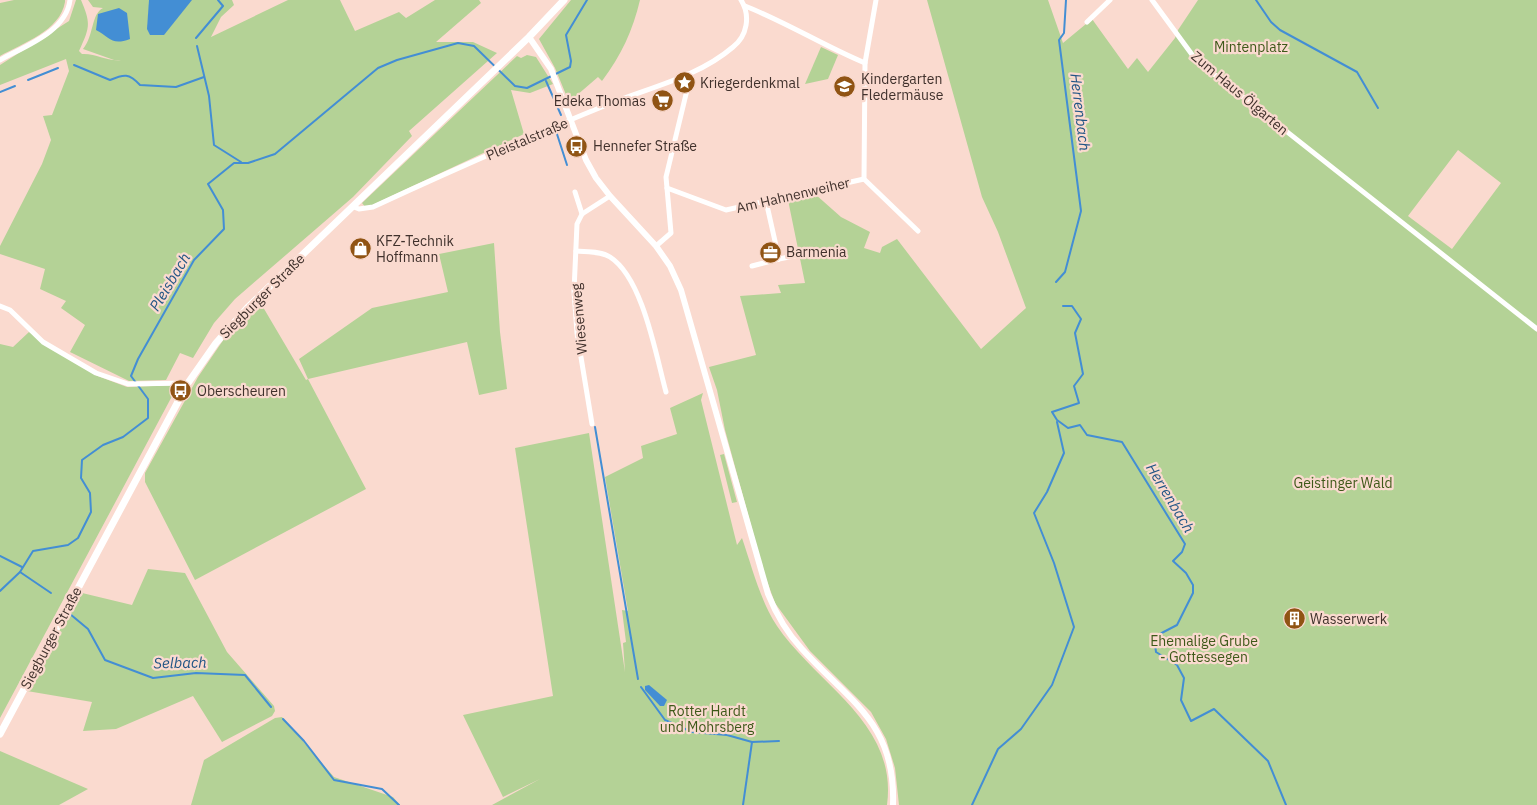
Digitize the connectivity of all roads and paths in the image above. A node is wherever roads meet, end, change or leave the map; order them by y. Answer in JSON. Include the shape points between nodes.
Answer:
{"nodes":[{"id":1,"x":70,"y":0,"type":"edge"},
{"id":2,"x":564,"y":0,"type":"edge"},
{"id":3,"x":741,"y":0,"type":"edge"},
{"id":4,"x":876,"y":0,"type":"edge"},
{"id":5,"x":1110,"y":0,"type":"edge"},
{"id":6,"x":1152,"y":0,"type":"edge"},
{"id":7,"x":744,"y":6,"type":"junction"},
{"id":8,"x":1086,"y":22,"type":"dead end"},
{"id":9,"x":529,"y":37,"type":"junction"},
{"id":10,"x":0,"y":60,"type":"edge"},
{"id":11,"x":865,"y":63,"type":"junction"},
{"id":12,"x":687,"y":74,"type":"junction"},
{"id":13,"x":571,"y":120,"type":"junction"},
{"id":14,"x":864,"y":179,"type":"junction"},
{"id":15,"x":667,"y":188,"type":"junction"},
{"id":16,"x":575,"y":192,"type":"dead end"},
{"id":17,"x":610,"y":196,"type":"junction"},
{"id":18,"x":766,"y":201,"type":"junction"},
{"id":19,"x":354,"y":207,"type":"junction"},
{"id":20,"x":582,"y":214,"type":"junction"},
{"id":21,"x":918,"y":232,"type":"dead end"},
{"id":22,"x":656,"y":246,"type":"junction"},
{"id":23,"x":576,"y":251,"type":"junction"},
{"id":24,"x":799,"y":256,"type":"dead end"},
{"id":25,"x":779,"y":259,"type":"junction"},
{"id":26,"x":752,"y":266,"type":"dead end"},
{"id":27,"x":0,"y":306,"type":"edge"},
{"id":28,"x":1537,"y":329,"type":"edge"},
{"id":29,"x":188,"y":383,"type":"junction"},
{"id":30,"x":666,"y":392,"type":"dead end"},
{"id":31,"x":592,"y":424,"type":"dead end"},
{"id":32,"x":0,"y":734,"type":"edge"},
{"id":33,"x":893,"y":805,"type":"edge"}],
"edges":[{"from":1,"to":10,"type":"street","via":[[60,24]]},
{"from":2,"to":9,"type":"main road","name":"Siegburger Straße"},
{"from":3,"to":7,"type":"street","name":"Pleistalstraße"},
{"from":4,"to":11,"type":"street"},
{"from":5,"to":8,"type":"street"},
{"from":6,"to":28,"type":"street","name":"Zum Haus Ölgarten","via":[[1196,60]]},
{"from":7,"to":11,"type":"street","via":[[773,16],[835,51]]},
{"from":7,"to":12,"type":"street","name":"Pleistalstraße","via":[[747,23],[734,47],[706,66]]},
{"from":9,"to":13,"type":"street","via":[[551,69]]},
{"from":9,"to":19,"type":"main road","name":"Siegburger Straße"},
{"from":11,"to":14,"type":"street"},
{"from":12,"to":13,"type":"street","name":"Pleistalstraße"},
{"from":12,"to":15,"type":"street","via":[[688,86],[666,177]]},
{"from":13,"to":17,"type":"street","via":[[586,160]]},
{"from":13,"to":19,"type":"street","name":"Pleistalstraße","via":[[373,208]]},
{"from":14,"to":18,"type":"street","name":"Am Hahnenweiher"},
{"from":14,"to":21,"type":"street"},
{"from":15,"to":18,"type":"street","name":"Am Hahnenweiher","via":[[726,210]]},
{"from":15,"to":22,"type":"street","via":[[671,233]]},
{"from":16,"to":20,"type":"street"},
{"from":17,"to":20,"type":"street"},
{"from":17,"to":22,"type":"street"},
{"from":18,"to":25,"type":"street"},
{"from":19,"to":29,"type":"main road","name":"Siegburger Straße","via":[[247,308],[216,343]]},
{"from":20,"to":23,"type":"street","name":"Wiesenweg","via":[[577,224]]},
{"from":22,"to":33,"type":"street","via":[[681,290],[768,594],[778,617],[800,648],[864,711],[875,727],[890,764]]},
{"from":23,"to":30,"type":"street","via":[[610,257],[629,278],[648,324]]},
{"from":23,"to":31,"type":"street","name":"Wiesenweg","via":[[577,332]]},
{"from":24,"to":25,"type":"street"},
{"from":25,"to":26,"type":"street"},
{"from":27,"to":29,"type":"street","via":[[10,310],[43,342],[96,373],[128,384]]},
{"from":29,"to":32,"type":"main road","name":"Siegburger Straße"}]}
